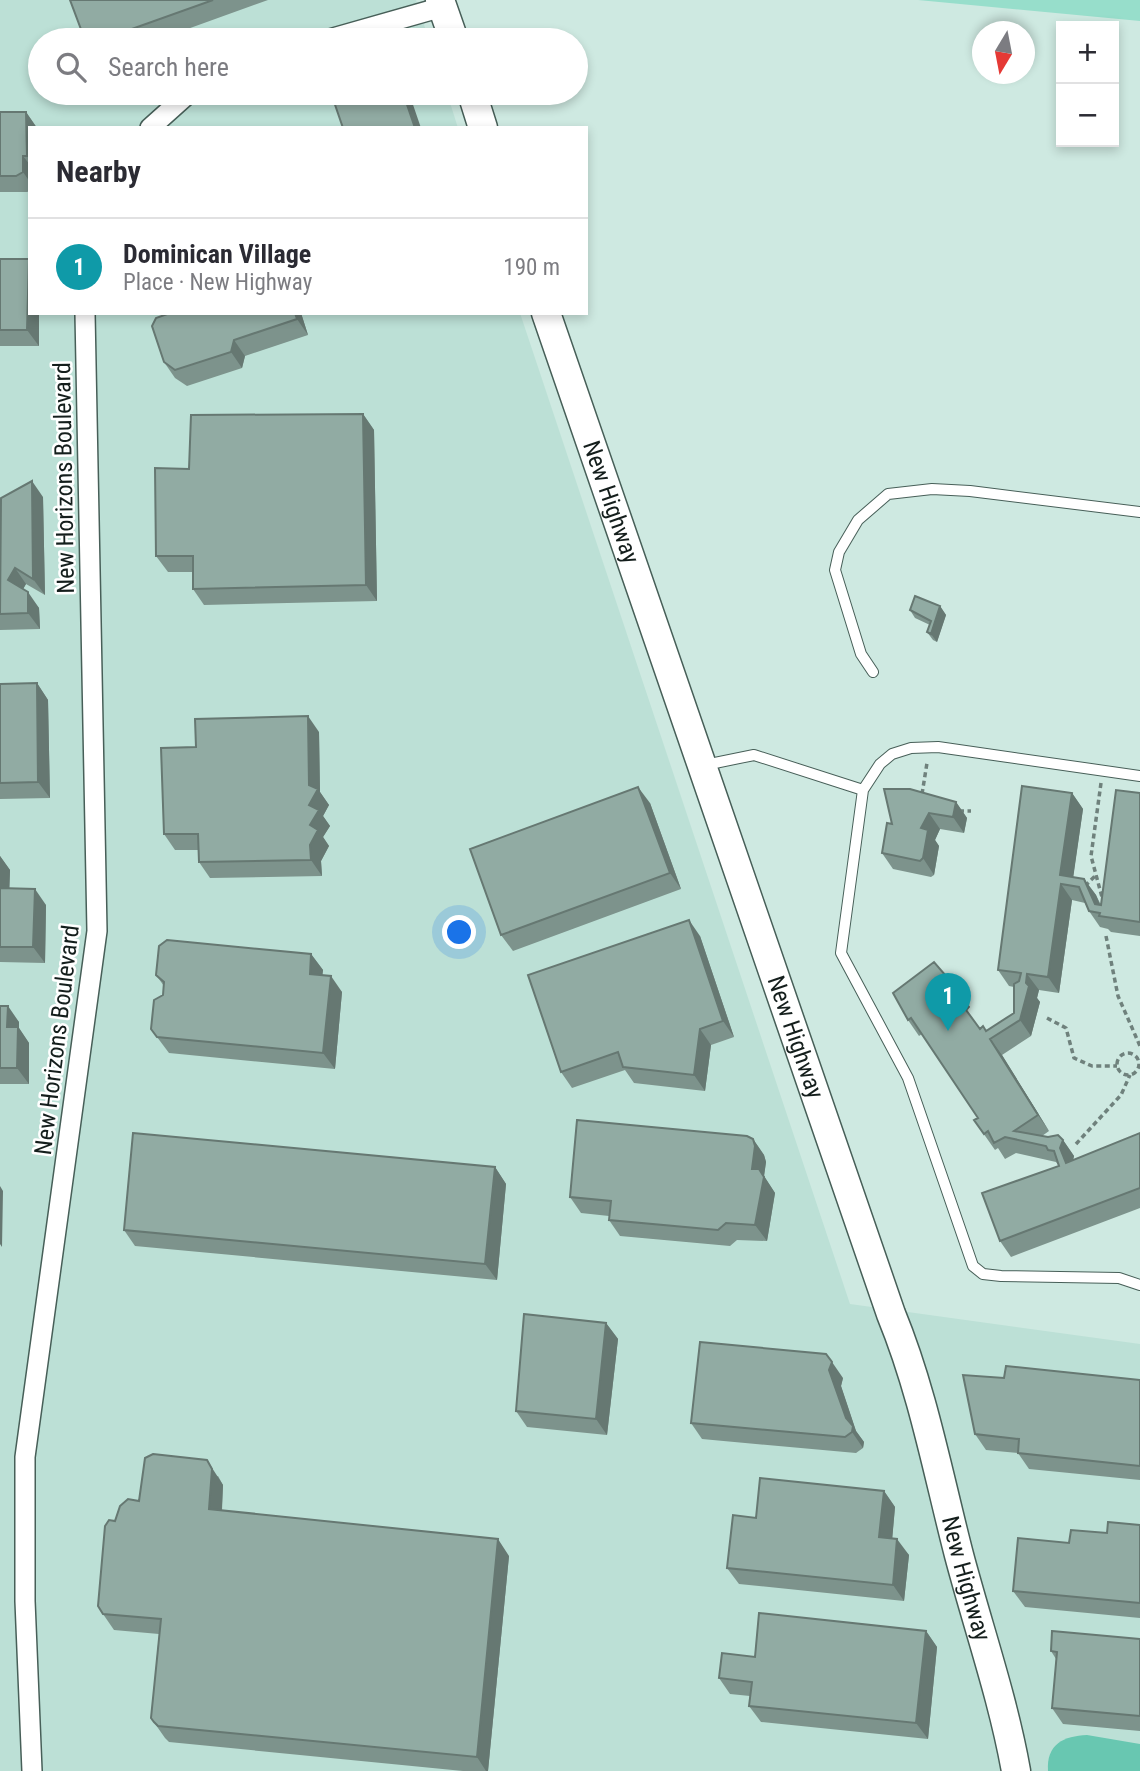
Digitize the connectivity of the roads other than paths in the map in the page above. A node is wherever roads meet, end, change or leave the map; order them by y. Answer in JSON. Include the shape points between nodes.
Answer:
{"nodes":[{"id":1,"x":441,"y":4,"type":"edge"},
{"id":2,"x":364,"y":28,"type":"edge"},
{"id":3,"x":450,"y":28,"type":"edge"},
{"id":4,"x":175,"y":105,"type":"edge"},
{"id":5,"x":475,"y":105,"type":"edge"},
{"id":6,"x":151,"y":126,"type":"edge"},
{"id":7,"x":482,"y":126,"type":"edge"},
{"id":8,"x":85,"y":315,"type":"edge"},
{"id":9,"x":548,"y":315,"type":"edge"},
{"id":10,"x":1140,"y":512,"type":"edge"},
{"id":11,"x":873,"y":672,"type":"dead end"},
{"id":12,"x":705,"y":765,"type":"junction"},
{"id":13,"x":1140,"y":776,"type":"edge"},
{"id":14,"x":863,"y":790,"type":"junction"},
{"id":15,"x":1140,"y":1285,"type":"edge"},
{"id":16,"x":32,"y":1771,"type":"edge"},
{"id":17,"x":1016,"y":1771,"type":"edge"}],
"edges":[{"from":1,"to":2,"type":"street"},
{"from":1,"to":3,"type":"main road"},
{"from":4,"to":6,"type":"street"},
{"from":5,"to":7,"type":"main road"},
{"from":8,"to":16,"type":"street","name":"New Horizons Boulevard","via":[[97,931],[24,1457]]},
{"from":9,"to":12,"type":"main road","name":"New Highway"},
{"from":10,"to":11,"type":"lane","via":[[932,489],[888,494],[858,520],[839,552],[835,569],[861,654]]},
{"from":12,"to":14,"type":"lane","via":[[754,755]]},
{"from":12,"to":17,"type":"main road","name":"New Highway","via":[[911,1363]]},
{"from":13,"to":14,"type":"lane","via":[[937,747],[911,748],[880,764]]},
{"from":14,"to":15,"type":"lane","via":[[841,953],[908,1078],[973,1265],[983,1274],[1119,1278]]}]}
